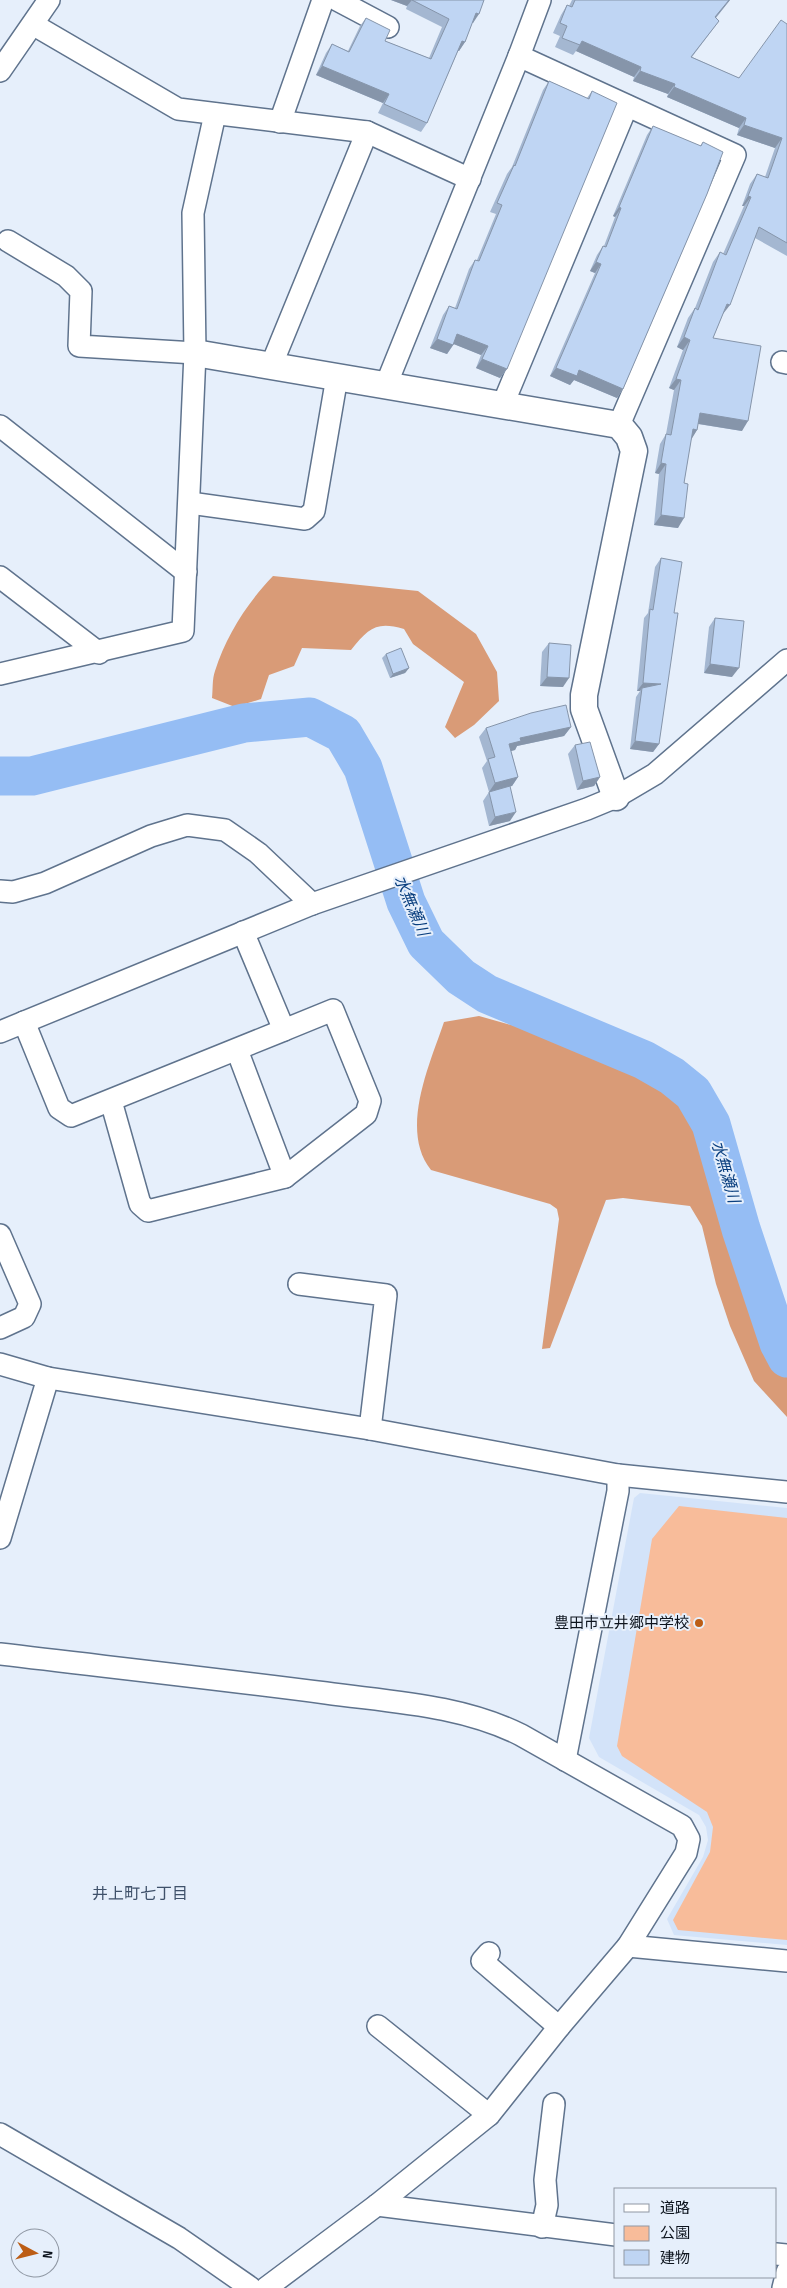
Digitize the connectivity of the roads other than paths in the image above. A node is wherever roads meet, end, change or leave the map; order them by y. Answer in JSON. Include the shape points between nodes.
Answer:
{"nodes":[{"id":1,"x":49,"y":0,"type":"edge"},
{"id":2,"x":323,"y":0,"type":"edge"},
{"id":3,"x":337,"y":0,"type":"edge"},
{"id":4,"x":540,"y":0,"type":"edge"},
{"id":5,"x":34,"y":25,"type":"junction"},
{"id":6,"x":388,"y":27,"type":"edge"},
{"id":7,"x":519,"y":56,"type":"junction"},
{"id":8,"x":0,"y":71,"type":"edge"},
{"id":9,"x":627,"y":106,"type":"junction"},
{"id":10,"x":215,"y":114,"type":"junction"},
{"id":11,"x":280,"y":122,"type":"junction"},
{"id":12,"x":367,"y":132,"type":"junction"},
{"id":13,"x":470,"y":179,"type":"junction"},
{"id":14,"x":8,"y":241,"type":"dead end"},
{"id":15,"x":195,"y":354,"type":"junction"},
{"id":16,"x":271,"y":366,"type":"junction"},
{"id":17,"x":337,"y":377,"type":"junction"},
{"id":18,"x":386,"y":385,"type":"junction"},
{"id":19,"x":503,"y":404,"type":"junction"},
{"id":20,"x":619,"y":425,"type":"junction"},
{"id":21,"x":0,"y":426,"type":"edge"},
{"id":22,"x":190,"y":503,"type":"junction"},
{"id":23,"x":186,"y":572,"type":"junction"},
{"id":24,"x":0,"y":576,"type":"edge"},
{"id":25,"x":99,"y":652,"type":"junction"},
{"id":26,"x":787,"y":660,"type":"edge"},
{"id":27,"x":0,"y":674,"type":"edge"},
{"id":28,"x":616,"y":797,"type":"junction"},
{"id":29,"x":0,"y":891,"type":"edge"},
{"id":30,"x":312,"y":904,"type":"junction"},
{"id":31,"x":243,"y":932,"type":"junction"},
{"id":32,"x":24,"y":1022,"type":"junction"},
{"id":33,"x":284,"y":1030,"type":"junction"},
{"id":34,"x":0,"y":1032,"type":"edge"},
{"id":35,"x":236,"y":1050,"type":"junction"},
{"id":36,"x":112,"y":1101,"type":"junction"},
{"id":37,"x":285,"y":1177,"type":"junction"},
{"id":38,"x":0,"y":1235,"type":"edge"},
{"id":39,"x":299,"y":1284,"type":"dead end"},
{"id":40,"x":0,"y":1328,"type":"edge"},
{"id":41,"x":0,"y":1364,"type":"edge"},
{"id":42,"x":48,"y":1378,"type":"junction"},
{"id":43,"x":370,"y":1429,"type":"junction"},
{"id":44,"x":618,"y":1474,"type":"junction"},
{"id":45,"x":787,"y":1492,"type":"edge"},
{"id":46,"x":0,"y":1538,"type":"edge"},
{"id":47,"x":0,"y":1654,"type":"edge"},
{"id":48,"x":565,"y":1760,"type":"junction"},
{"id":49,"x":628,"y":1946,"type":"junction"},
{"id":50,"x":489,"y":1953,"type":"dead end"},
{"id":51,"x":787,"y":1961,"type":"edge"},
{"id":52,"x":378,"y":2026,"type":"dead end"},
{"id":53,"x":559,"y":2026,"type":"junction"},
{"id":54,"x":554,"y":2104,"type":"dead end"},
{"id":55,"x":489,"y":2115,"type":"junction"},
{"id":56,"x":0,"y":2134,"type":"edge"},
{"id":57,"x":377,"y":2205,"type":"junction"},
{"id":58,"x":542,"y":2227,"type":"junction"},
{"id":59,"x":614,"y":2236,"type":"edge"},
{"id":60,"x":787,"y":2272,"type":"edge"},
{"id":61,"x":223,"y":2280,"type":"edge"},
{"id":62,"x":251,"y":2288,"type":"edge"},
{"id":63,"x":266,"y":2288,"type":"edge"},
{"id":64,"x":783,"y":2288,"type":"edge"}],
"edges":[{"from":1,"to":5,"type":"street"},
{"from":2,"to":11,"type":"street"},
{"from":3,"to":6,"type":"street"},
{"from":4,"to":7,"type":"street"},
{"from":5,"to":8,"type":"street"},
{"from":5,"to":10,"type":"street","via":[[178,109]]},
{"from":7,"to":9,"type":"street"},
{"from":7,"to":13,"type":"street"},
{"from":9,"to":19,"type":"street"},
{"from":9,"to":20,"type":"street","via":[[735,155]]},
{"from":10,"to":11,"type":"street"},
{"from":10,"to":15,"type":"street","via":[[193,212]]},
{"from":11,"to":12,"type":"street"},
{"from":12,"to":13,"type":"street"},
{"from":12,"to":16,"type":"street"},
{"from":13,"to":18,"type":"street"},
{"from":14,"to":15,"type":"street","via":[[66,276],[80,291],[79,346]]},
{"from":15,"to":16,"type":"street"},
{"from":15,"to":22,"type":"street"},
{"from":16,"to":17,"type":"street"},
{"from":17,"to":18,"type":"street"},
{"from":17,"to":22,"type":"street","via":[[314,511],[306,518]]},
{"from":18,"to":19,"type":"street"},
{"from":19,"to":20,"type":"street"},
{"from":20,"to":28,"type":"street","via":[[629,437],[634,451],[584,695],[584,709]]},
{"from":21,"to":23,"type":"street"},
{"from":22,"to":23,"type":"street"},
{"from":23,"to":25,"type":"street","via":[[183,631]]},
{"from":24,"to":25,"type":"street"},
{"from":25,"to":27,"type":"street"},
{"from":26,"to":28,"type":"street","via":[[655,774]]},
{"from":28,"to":30,"type":"street"},
{"from":29,"to":30,"type":"street","via":[[13,892],[45,883],[151,836],[187,825],[226,830],[258,853]]},
{"from":30,"to":31,"type":"street"},
{"from":31,"to":32,"type":"street"},
{"from":31,"to":33,"type":"street"},
{"from":32,"to":34,"type":"street"},
{"from":32,"to":36,"type":"street","via":[[59,1108],[64,1113],[71,1116]]},
{"from":33,"to":35,"type":"street"},
{"from":33,"to":37,"type":"street","via":[[333,1010],[370,1101],[366,1114]]},
{"from":35,"to":36,"type":"street"},
{"from":35,"to":37,"type":"street"},
{"from":36,"to":37,"type":"street","via":[[140,1204],[148,1211]]},
{"from":38,"to":40,"type":"street","via":[[30,1304],[24,1317]]},
{"from":39,"to":43,"type":"street","via":[[386,1296]]},
{"from":41,"to":42,"type":"street"},
{"from":42,"to":43,"type":"street"},
{"from":42,"to":46,"type":"street"},
{"from":43,"to":44,"type":"street"},
{"from":44,"to":45,"type":"street"},
{"from":44,"to":48,"type":"street","via":[[618,1491]]},
{"from":47,"to":48,"type":"street","via":[[290,1688],[468,1714],[500,1725]]},
{"from":48,"to":49,"type":"street","via":[[682,1826],[689,1839],[686,1853]]},
{"from":49,"to":51,"type":"street"},
{"from":49,"to":53,"type":"street"},
{"from":50,"to":53,"type":"street","via":[[482,1961]]},
{"from":52,"to":55,"type":"street"},
{"from":53,"to":55,"type":"street"},
{"from":54,"to":58,"type":"street","via":[[545,2180],[547,2205]]},
{"from":55,"to":57,"type":"street"},
{"from":56,"to":61,"type":"street","via":[[179,2238]]},
{"from":57,"to":58,"type":"street"},
{"from":57,"to":63,"type":"street"},
{"from":58,"to":59,"type":"street"},
{"from":60,"to":64,"type":"street"},
{"from":61,"to":62,"type":"street"}]}
